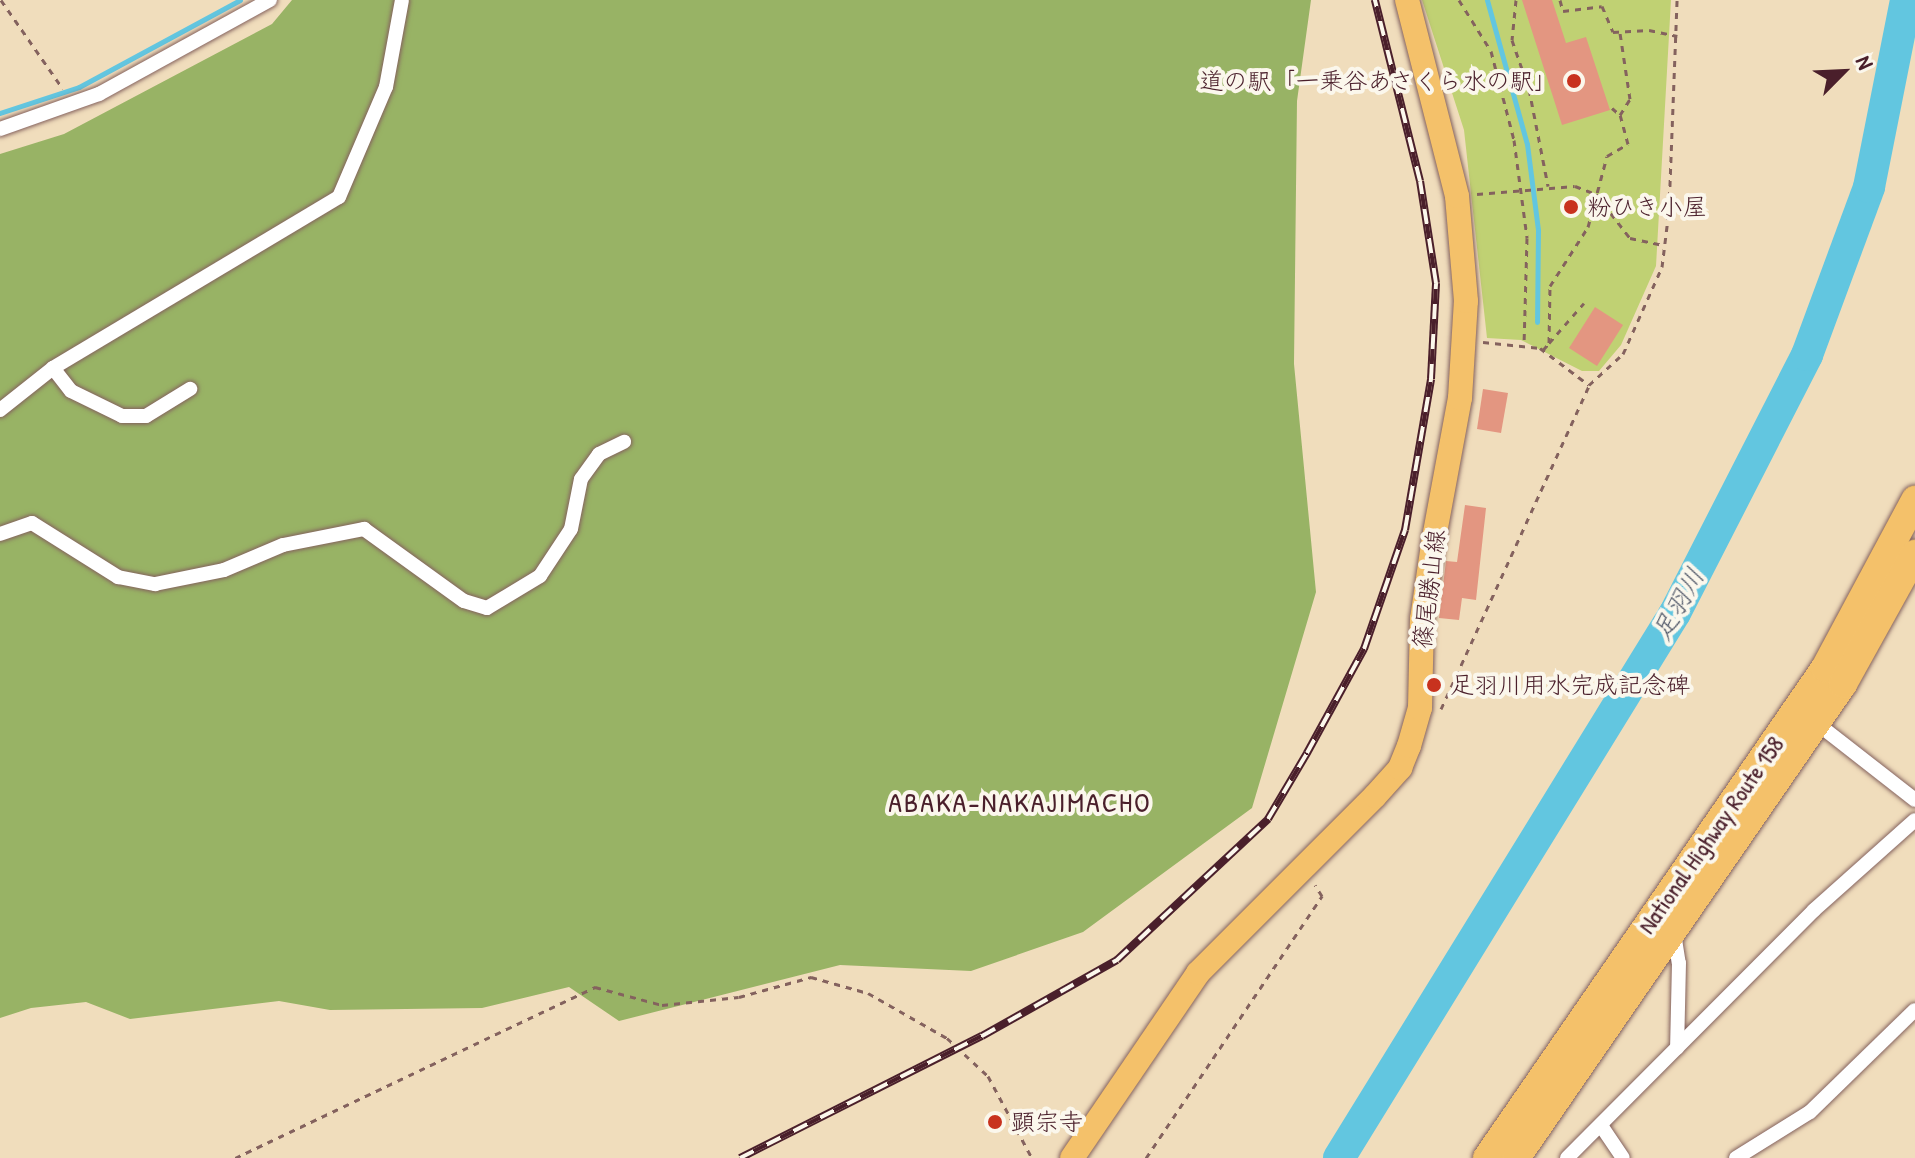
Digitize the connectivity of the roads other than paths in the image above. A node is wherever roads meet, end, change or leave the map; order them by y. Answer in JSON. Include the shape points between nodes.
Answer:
{"nodes":[{"id":1,"x":270,"y":0,"type":"edge"},
{"id":2,"x":402,"y":0,"type":"edge"},
{"id":3,"x":1407,"y":0,"type":"edge"},
{"id":4,"x":0,"y":129,"type":"edge"},
{"id":5,"x":53,"y":368,"type":"junction"},
{"id":6,"x":190,"y":389,"type":"dead end"},
{"id":7,"x":0,"y":410,"type":"edge"},
{"id":8,"x":624,"y":442,"type":"dead end"},
{"id":9,"x":1915,"y":500,"type":"edge"},
{"id":10,"x":0,"y":534,"type":"edge"},
{"id":11,"x":1915,"y":554,"type":"edge"},
{"id":12,"x":1807,"y":716,"type":"junction"},
{"id":13,"x":1915,"y":800,"type":"edge"},
{"id":14,"x":1915,"y":820,"type":"edge"},
{"id":15,"x":1673,"y":929,"type":"junction"},
{"id":16,"x":1915,"y":1010,"type":"edge"},
{"id":17,"x":1677,"y":1048,"type":"junction"},
{"id":18,"x":1602,"y":1127,"type":"junction"},
{"id":19,"x":1072,"y":1158,"type":"edge"},
{"id":20,"x":1487,"y":1158,"type":"edge"},
{"id":21,"x":1516,"y":1158,"type":"edge"},
{"id":22,"x":1567,"y":1158,"type":"edge"},
{"id":23,"x":1623,"y":1158,"type":"edge"},
{"id":24,"x":1736,"y":1158,"type":"edge"}],
"edges":[{"from":1,"to":4,"type":"street","via":[[99,94]]},
{"from":2,"to":5,"type":"street","via":[[386,87],[339,197]]},
{"from":3,"to":19,"type":"main road","name":"篠尾勝山線","via":[[1457,196],[1465,343],[1422,619],[1420,708],[1400,768],[1173,1003]]},
{"from":5,"to":6,"type":"street","via":[[71,391],[122,416],[146,416]]},
{"from":5,"to":7,"type":"street"},
{"from":8,"to":10,"type":"street","via":[[599,454],[581,479],[571,529],[540,576],[487,608],[464,601],[364,529],[283,545],[224,570],[155,584],[118,577],[32,523]]},
{"from":9,"to":12,"type":"highway","name":"National Highway Route 158"},
{"from":11,"to":12,"type":"highway","name":"National Highway Route 158"},
{"from":12,"to":13,"type":"street"},
{"from":12,"to":15,"type":"highway","name":"National Highway Route 158"},
{"from":12,"to":20,"type":"highway","name":"National Highway Route 158"},
{"from":14,"to":17,"type":"street","via":[[1814,910]]},
{"from":15,"to":17,"type":"street","via":[[1679,963]]},
{"from":15,"to":21,"type":"highway","name":"National Highway Route 158"},
{"from":16,"to":24,"type":"street","via":[[1810,1112]]},
{"from":17,"to":18,"type":"street"},
{"from":18,"to":22,"type":"street"},
{"from":18,"to":23,"type":"street"}]}
